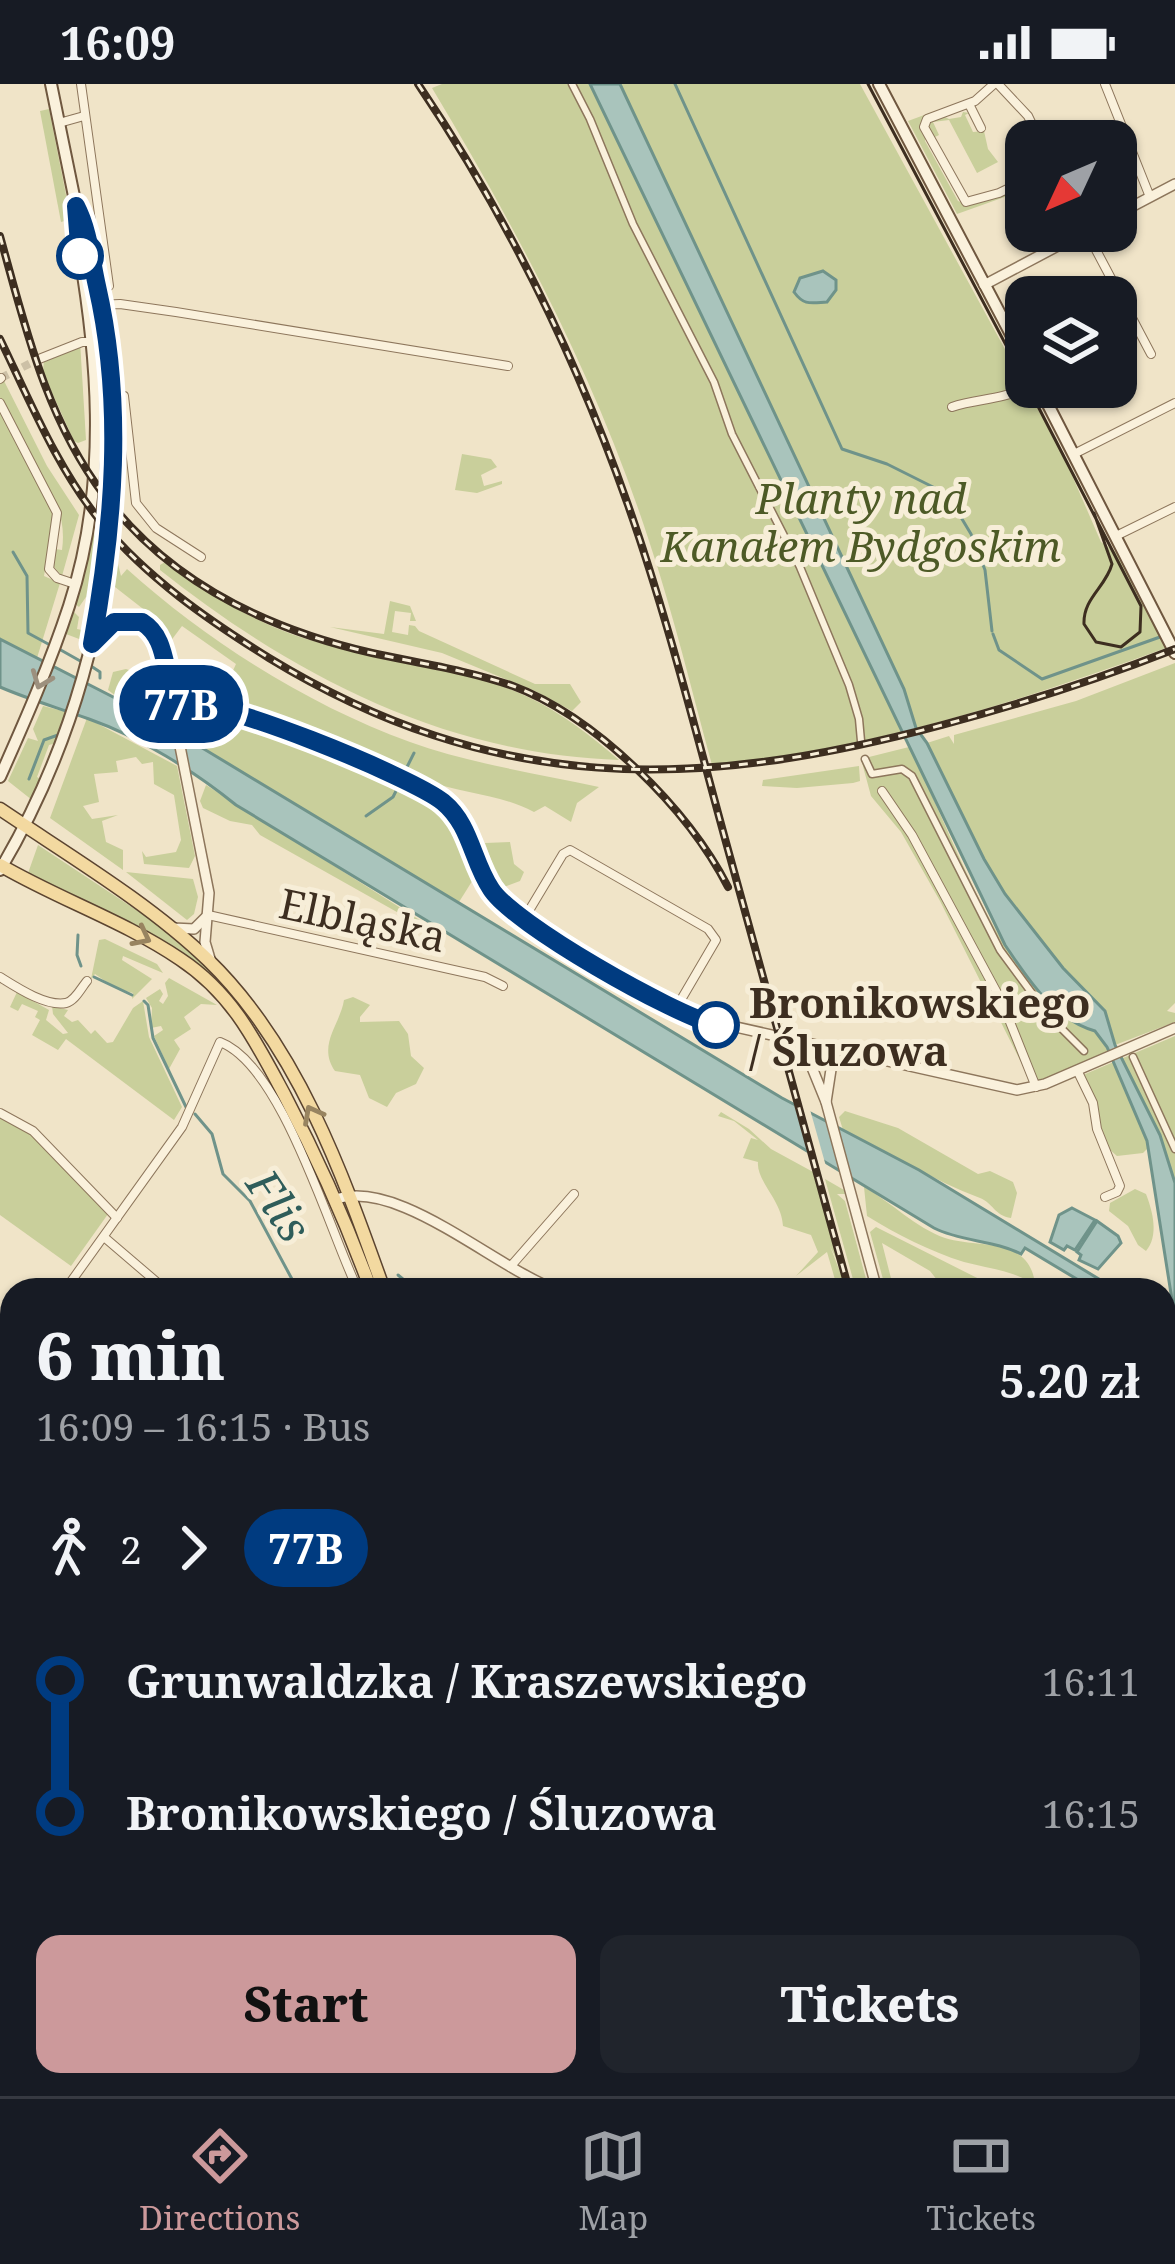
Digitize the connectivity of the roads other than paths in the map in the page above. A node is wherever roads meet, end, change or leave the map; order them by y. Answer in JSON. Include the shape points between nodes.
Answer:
{"nodes":[{"id":1,"x":52,"y":84,"type":"edge"},
{"id":2,"x":81,"y":84,"type":"edge"},
{"id":3,"x":572,"y":84,"type":"edge"},
{"id":4,"x":996,"y":84,"type":"edge"},
{"id":5,"x":1105,"y":84,"type":"edge"},
{"id":6,"x":881,"y":85,"type":"edge"},
{"id":7,"x":969,"y":104,"type":"junction"},
{"id":8,"x":84,"y":116,"type":"junction"},
{"id":9,"x":1030,"y":120,"type":"edge"},
{"id":10,"x":59,"y":123,"type":"junction"},
{"id":11,"x":981,"y":128,"type":"dead end"},
{"id":12,"x":1175,"y":184,"type":"edge"},
{"id":13,"x":1005,"y":189,"type":"edge"},
{"id":14,"x":1150,"y":197,"type":"junction"},
{"id":15,"x":1137,"y":204,"type":"edge"},
{"id":16,"x":1046,"y":252,"type":"edge"},
{"id":17,"x":1097,"y":252,"type":"edge"},
{"id":18,"x":984,"y":285,"type":"junction"},
{"id":19,"x":109,"y":286,"type":"dead end"},
{"id":20,"x":96,"y":306,"type":"junction"},
{"id":21,"x":1005,"y":324,"type":"edge"},
{"id":22,"x":94,"y":342,"type":"junction"},
{"id":23,"x":1151,"y":354,"type":"dead end"},
{"id":24,"x":39,"y":359,"type":"tunnel mouth"},
{"id":25,"x":508,"y":366,"type":"dead end"},
{"id":26,"x":112,"y":396,"type":"junction"},
{"id":27,"x":1005,"y":398,"type":"edge"},
{"id":28,"x":0,"y":403,"type":"edge"},
{"id":29,"x":1175,"y":403,"type":"edge"},
{"id":30,"x":952,"y":407,"type":"dead end"},
{"id":31,"x":1050,"y":408,"type":"edge"},
{"id":32,"x":1074,"y":454,"type":"junction"},
{"id":33,"x":1175,"y":507,"type":"edge"},
{"id":34,"x":1116,"y":536,"type":"junction"},
{"id":35,"x":201,"y":557,"type":"dead end"},
{"id":36,"x":75,"y":584,"type":"junction"},
{"id":37,"x":92,"y":644,"type":"junction"},
{"id":38,"x":1175,"y":653,"type":"edge"},
{"id":39,"x":180,"y":705,"type":"junction"},
{"id":40,"x":861,"y":741,"type":"dead end"},
{"id":41,"x":865,"y":759,"type":"dead end"},
{"id":42,"x":0,"y":777,"type":"edge"},
{"id":43,"x":882,"y":791,"type":"dead end"},
{"id":44,"x":0,"y":808,"type":"edge"},
{"id":45,"x":25,"y":826,"type":"junction"},
{"id":46,"x":1,"y":867,"type":"edge"},
{"id":47,"x":208,"y":915,"type":"junction"},
{"id":48,"x":523,"y":921,"type":"junction"},
{"id":49,"x":170,"y":928,"type":"junction"},
{"id":50,"x":212,"y":963,"type":"junction"},
{"id":51,"x":0,"y":977,"type":"edge"},
{"id":52,"x":87,"y":981,"type":"dead end"},
{"id":53,"x":503,"y":986,"type":"dead end"},
{"id":54,"x":675,"y":1010,"type":"junction"},
{"id":55,"x":1175,"y":1028,"type":"edge"},
{"id":56,"x":802,"y":1043,"type":"junction"},
{"id":57,"x":830,"y":1049,"type":"junction"},
{"id":58,"x":1084,"y":1051,"type":"dead end"},
{"id":59,"x":1132,"y":1057,"type":"dead end"},
{"id":60,"x":814,"y":1067,"type":"junction"},
{"id":61,"x":1077,"y":1070,"type":"junction"},
{"id":62,"x":1036,"y":1087,"type":"junction"},
{"id":63,"x":827,"y":1106,"type":"junction"},
{"id":64,"x":0,"y":1113,"type":"edge"},
{"id":65,"x":1175,"y":1149,"type":"edge"},
{"id":66,"x":349,"y":1194,"type":"junction"},
{"id":67,"x":574,"y":1194,"type":"dead end"},
{"id":68,"x":1105,"y":1197,"type":"dead end"},
{"id":69,"x":334,"y":1200,"type":"junction"},
{"id":70,"x":117,"y":1218,"type":"junction"},
{"id":71,"x":104,"y":1237,"type":"junction"},
{"id":72,"x":510,"y":1267,"type":"junction"},
{"id":73,"x":74,"y":1278,"type":"edge"},
{"id":74,"x":150,"y":1278,"type":"edge"},
{"id":75,"x":353,"y":1278,"type":"edge"},
{"id":76,"x":366,"y":1278,"type":"edge"},
{"id":77,"x":380,"y":1278,"type":"edge"},
{"id":78,"x":532,"y":1278,"type":"edge"},
{"id":79,"x":874,"y":1278,"type":"edge"}],
"edges":[{"from":1,"to":10,"type":"main road"},
{"from":2,"to":8,"type":"street"},
{"from":3,"to":40,"type":"street","via":[[808,586],[849,685]]},
{"from":4,"to":7,"type":"street"},
{"from":4,"to":9,"type":"street"},
{"from":5,"to":14,"type":"street"},
{"from":6,"to":18,"type":"main road"},
{"from":7,"to":11,"type":"street"},
{"from":7,"to":13,"type":"street","via":[[926,120],[924,128],[964,201]]},
{"from":8,"to":10,"type":"street"},
{"from":8,"to":19,"type":"street"},
{"from":10,"to":20,"type":"main road"},
{"from":12,"to":14,"type":"street"},
{"from":14,"to":15,"type":"street"},
{"from":16,"to":18,"type":"street"},
{"from":17,"to":23,"type":"street"},
{"from":18,"to":21,"type":"main road"},
{"from":20,"to":22,"type":"main road"},
{"from":20,"to":25,"type":"street"},
{"from":20,"to":26,"type":"main road"},
{"from":22,"to":24,"type":"street"},
{"from":22,"to":36,"type":"main road","via":[[95,466]]},
{"from":26,"to":35,"type":"street","via":[[124,396],[136,503],[156,528]]},
{"from":26,"to":37,"type":"main road","via":[[113,484]]},
{"from":27,"to":30,"type":"street"},
{"from":28,"to":36,"type":"street","via":[[57,513],[49,569]]},
{"from":29,"to":32,"type":"street"},
{"from":31,"to":32,"type":"main road"},
{"from":32,"to":34,"type":"main road"},
{"from":33,"to":34,"type":"street"},
{"from":34,"to":38,"type":"main road"},
{"from":36,"to":42,"type":"main road","one_way":true},
{"from":37,"to":39,"type":"main road","via":[[121,620],[150,626]]},
{"from":37,"to":45,"type":"main road","via":[[61,746]]},
{"from":39,"to":47,"type":"street","via":[[176,724]]},
{"from":39,"to":48,"type":"street","via":[[267,724],[426,790],[457,817],[491,890]]},
{"from":41,"to":58,"type":"street","via":[[872,774],[902,769],[912,776],[1000,950]]},
{"from":43,"to":62,"type":"street","via":[[1002,1002]]},
{"from":44,"to":45,"type":"main road"},
{"from":45,"to":46,"type":"main road"},
{"from":45,"to":49,"type":"main road"},
{"from":46,"to":69,"type":"main road","one_way":true,"via":[[162,947],[224,996],[264,1052]]},
{"from":47,"to":49,"type":"street","via":[[190,931]]},
{"from":47,"to":50,"type":"street"},
{"from":47,"to":53,"type":"street","name":"Elbląska"},
{"from":48,"to":54,"type":"street"},
{"from":48,"to":54,"type":"street","via":[[570,850],[708,929],[716,940]]},
{"from":49,"to":50,"type":"main road"},
{"from":66,"to":50,"type":"main road","one_way":true,"via":[[279,1056]]},
{"from":51,"to":52,"type":"street","via":[[63,1003]]},
{"from":54,"to":56,"type":"street"},
{"from":55,"to":61,"type":"street"},
{"from":56,"to":57,"type":"street"},
{"from":56,"to":60,"type":"street"},
{"from":57,"to":60,"type":"street"},
{"from":57,"to":62,"type":"street","via":[[1017,1090]]},
{"from":57,"to":63,"type":"street"},
{"from":59,"to":65,"type":"street"},
{"from":60,"to":63,"type":"street"},
{"from":61,"to":62,"type":"street"},
{"from":61,"to":68,"type":"street","via":[[1120,1186]]},
{"from":63,"to":79,"type":"street"},
{"from":64,"to":70,"type":"street","via":[[33,1130]]},
{"from":66,"to":69,"type":"street"},
{"from":66,"to":72,"type":"street","via":[[400,1203]]},
{"from":66,"to":77,"type":"main road"},
{"from":67,"to":72,"type":"street"},
{"from":69,"to":76,"type":"main road"},
{"from":70,"to":71,"type":"street"},
{"from":70,"to":75,"type":"street","via":[[182,1127],[220,1042],[250,1061],[282,1113]]},
{"from":71,"to":73,"type":"street"},
{"from":71,"to":74,"type":"street"},
{"from":72,"to":78,"type":"street"}]}
